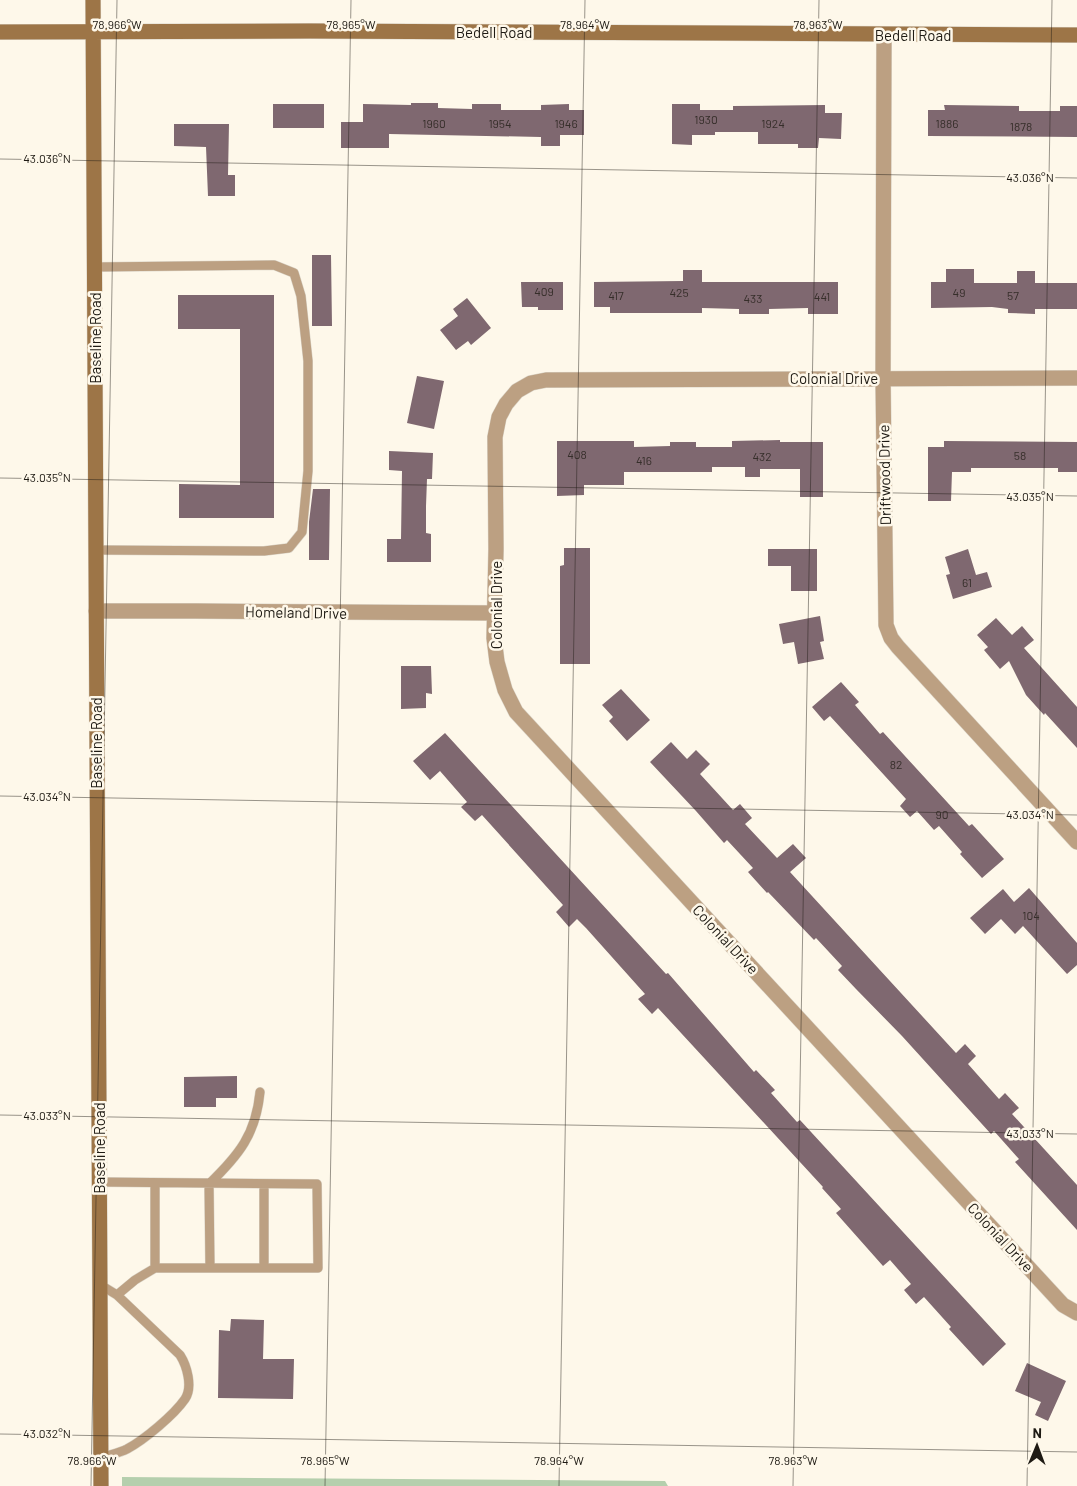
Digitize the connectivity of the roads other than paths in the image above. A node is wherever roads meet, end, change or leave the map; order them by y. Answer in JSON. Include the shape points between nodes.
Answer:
{"nodes":[{"id":1,"x":93,"y":0,"type":"edge"},
{"id":2,"x":93,"y":31,"type":"junction"},
{"id":3,"x":0,"y":32,"type":"edge"},
{"id":4,"x":884,"y":35,"type":"junction"},
{"id":5,"x":1077,"y":35,"type":"edge"},
{"id":6,"x":95,"y":267,"type":"junction"},
{"id":7,"x":883,"y":378,"type":"junction"},
{"id":8,"x":1077,"y":378,"type":"edge"},
{"id":9,"x":96,"y":550,"type":"junction"},
{"id":10,"x":96,"y":612,"type":"junction"},
{"id":11,"x":496,"y":613,"type":"junction"},
{"id":12,"x":1077,"y":842,"type":"edge"},
{"id":13,"x":260,"y":1092,"type":"dead end"},
{"id":14,"x":99,"y":1182,"type":"junction"},
{"id":15,"x":155,"y":1183,"type":"junction"},
{"id":16,"x":209,"y":1184,"type":"junction"},
{"id":17,"x":264,"y":1184,"type":"junction"},
{"id":18,"x":156,"y":1268,"type":"junction"},
{"id":19,"x":210,"y":1268,"type":"junction"},
{"id":20,"x":264,"y":1268,"type":"junction"},
{"id":21,"x":99,"y":1284,"type":"junction"},
{"id":22,"x":117,"y":1294,"type":"junction"},
{"id":23,"x":1077,"y":1313,"type":"edge"},
{"id":24,"x":101,"y":1458,"type":"junction"},
{"id":25,"x":101,"y":1486,"type":"edge"}],
"edges":[{"from":1,"to":2,"type":"street","name":"Baseline Road"},
{"from":2,"to":3,"type":"street","name":"Bedell Road"},
{"from":2,"to":4,"type":"street","name":"Bedell Road"},
{"from":2,"to":6,"type":"street","name":"Baseline Road"},
{"from":4,"to":5,"type":"street","name":"Bedell Road"},
{"from":4,"to":7,"type":"street","name":"Driftwood Drive"},
{"from":6,"to":9,"type":"street","name":"Baseline Road"},
{"from":6,"to":9,"type":"lane","via":[[274,265],[294,273],[302,296],[308,361],[308,471],[302,532],[289,548],[264,551]]},
{"from":7,"to":8,"type":"street","name":"Colonial Drive"},
{"from":7,"to":11,"type":"street","name":"Colonial Drive","via":[[546,380],[531,383],[517,391],[499,417],[495,437]]},
{"from":7,"to":12,"type":"street","name":"Driftwood Drive","via":[[886,625],[891,638]]},
{"from":9,"to":10,"type":"street","name":"Baseline Road"},
{"from":10,"to":11,"type":"street","name":"Homeland Drive"},
{"from":10,"to":14,"type":"street","name":"Baseline Road"},
{"from":11,"to":23,"type":"street","name":"Colonial Drive","via":[[494,638],[497,662],[516,712],[1063,1305]]},
{"from":13,"to":16,"type":"lane","via":[[258,1112],[242,1148]]},
{"from":14,"to":15,"type":"lane"},
{"from":14,"to":21,"type":"street","name":"Baseline Road"},
{"from":15,"to":16,"type":"lane"},
{"from":15,"to":18,"type":"lane"},
{"from":16,"to":17,"type":"lane"},
{"from":16,"to":19,"type":"lane"},
{"from":17,"to":20,"type":"lane"},
{"from":17,"to":20,"type":"lane","via":[[317,1184],[318,1268]]},
{"from":18,"to":19,"type":"lane"},
{"from":18,"to":22,"type":"lane"},
{"from":19,"to":20,"type":"lane"},
{"from":21,"to":22,"type":"lane"},
{"from":21,"to":24,"type":"street","name":"Baseline Road"},
{"from":22,"to":24,"type":"lane","via":[[180,1355],[186,1369],[188,1390],[186,1398],[173,1412],[143,1438],[126,1450]]},
{"from":24,"to":25,"type":"street","name":"Baseline Road"}]}
